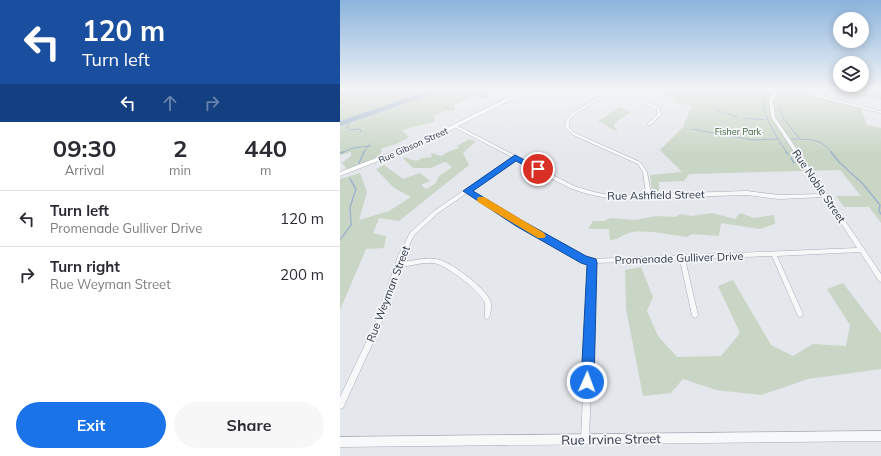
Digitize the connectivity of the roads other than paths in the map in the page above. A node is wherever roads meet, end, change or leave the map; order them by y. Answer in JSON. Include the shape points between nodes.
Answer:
{"nodes":[{"id":1,"x":485,"y":111,"type":"edge"},
{"id":2,"x":577,"y":111,"type":"edge"},
{"id":3,"x":659,"y":111,"type":"edge"},
{"id":4,"x":772,"y":111,"type":"edge"},
{"id":5,"x":649,"y":124,"type":"dead end"},
{"id":6,"x":455,"y":126,"type":"junction"},
{"id":7,"x":515,"y":157,"type":"junction"},
{"id":8,"x":340,"y":174,"type":"edge"},
{"id":9,"x":467,"y":191,"type":"junction"},
{"id":10,"x":825,"y":195,"type":"junction"},
{"id":11,"x":649,"y":196,"type":"junction"},
{"id":12,"x":861,"y":250,"type":"junction"},
{"id":13,"x":774,"y":254,"type":"junction"},
{"id":14,"x":682,"y":258,"type":"junction"},
{"id":15,"x":592,"y":262,"type":"junction"},
{"id":16,"x":398,"y":266,"type":"junction"},
{"id":17,"x":881,"y":279,"type":"edge"},
{"id":18,"x":800,"y":314,"type":"dead end"},
{"id":19,"x":694,"y":315,"type":"dead end"},
{"id":20,"x":487,"y":316,"type":"dead end"},
{"id":21,"x":340,"y":405,"type":"edge"},
{"id":22,"x":881,"y":436,"type":"edge"},
{"id":23,"x":585,"y":440,"type":"junction"},
{"id":24,"x":340,"y":442,"type":"edge"}],
"edges":[{"from":1,"to":6,"type":"main road","name":"Rue Gibson Street"},
{"from":2,"to":11,"type":"street","via":[[568,119],[567,127],[574,134],[639,163],[645,172]]},
{"from":3,"to":5,"type":"street","via":[[659,115]]},
{"from":4,"to":10,"type":"street","name":"Rue Noble Street","via":[[772,117]]},
{"from":6,"to":7,"type":"street","name":"Rue Ashfield Street"},
{"from":6,"to":8,"type":"main road","name":"Rue Gibson Street","via":[[408,148]]},
{"from":7,"to":9,"type":"street","name":"Rue Weyman Street"},
{"from":7,"to":11,"type":"street","name":"Rue Ashfield Street","via":[[590,194],[615,197]]},
{"from":9,"to":15,"type":"street","name":"Promenade Gulliver Drive","via":[[584,260]]},
{"from":9,"to":16,"type":"street","name":"Rue Weyman Street","via":[[420,226],[406,245]]},
{"from":10,"to":11,"type":"street","name":"Rue Ashfield Street","via":[[779,197],[747,193]]},
{"from":10,"to":12,"type":"street","name":"Rue Noble Street"},
{"from":12,"to":13,"type":"street","name":"Promenade Gulliver Drive"},
{"from":12,"to":17,"type":"street","name":"Rue Noble Street"},
{"from":13,"to":14,"type":"street","name":"Promenade Gulliver Drive"},
{"from":13,"to":18,"type":"street"},
{"from":14,"to":15,"type":"street","name":"Promenade Gulliver Drive"},
{"from":14,"to":19,"type":"street"},
{"from":15,"to":23,"type":"street"},
{"from":16,"to":20,"type":"street","via":[[434,260],[444,263],[487,300]]},
{"from":16,"to":21,"type":"street","name":"Rue Weyman Street","via":[[378,325]]},
{"from":22,"to":23,"type":"street","name":"Rue Irvine Street"},
{"from":23,"to":24,"type":"street","name":"Rue Irvine Street"}]}
